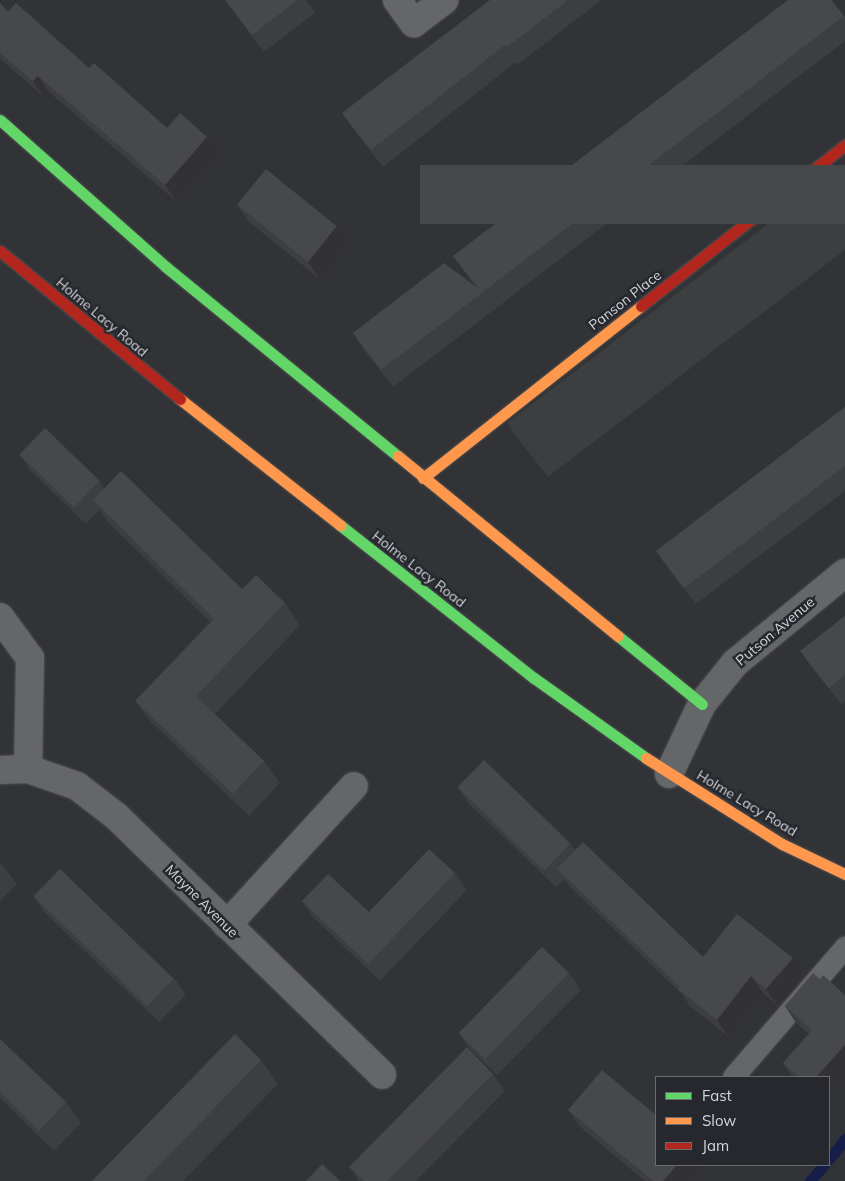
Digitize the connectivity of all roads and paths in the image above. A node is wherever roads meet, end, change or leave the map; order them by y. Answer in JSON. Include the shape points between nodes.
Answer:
{"nodes":[{"id":1,"x":397,"y":0,"type":"edge"},
{"id":2,"x":444,"y":0,"type":"edge"},
{"id":3,"x":0,"y":120,"type":"edge"},
{"id":4,"x":845,"y":145,"type":"edge"},
{"id":5,"x":0,"y":251,"type":"edge"},
{"id":6,"x":423,"y":478,"type":"junction"},
{"id":7,"x":845,"y":573,"type":"edge"},
{"id":8,"x":0,"y":617,"type":"edge"},
{"id":9,"x":702,"y":704,"type":"junction"},
{"id":10,"x":28,"y":769,"type":"junction"},
{"id":11,"x":0,"y":770,"type":"edge"},
{"id":12,"x":669,"y":774,"type":"junction"},
{"id":13,"x":354,"y":786,"type":"dead end"},
{"id":14,"x":845,"y":874,"type":"edge"},
{"id":15,"x":226,"y":925,"type":"junction"},
{"id":16,"x":845,"y":947,"type":"edge"},
{"id":17,"x":382,"y":1075,"type":"dead end"},
{"id":18,"x":734,"y":1076,"type":"edge"}],
"edges":[{"from":1,"to":2,"type":"street","via":[[414,22]]},
{"from":3,"to":6,"type":"street","via":[[166,267]]},
{"from":4,"to":6,"type":"street","name":"Panson Place"},
{"from":5,"to":12,"type":"street","name":"Holme Lacy Road","via":[[96,333],[534,678]]},
{"from":6,"to":9,"type":"street"},
{"from":7,"to":9,"type":"street","name":"Putson Avenue","via":[[735,663]]},
{"from":8,"to":10,"type":"street","via":[[30,658]]},
{"from":9,"to":12,"type":"street","name":"Putson Avenue"},
{"from":10,"to":11,"type":"street","name":"Mayne Avenue"},
{"from":10,"to":15,"type":"street","name":"Mayne Avenue","via":[[77,786],[116,816]]},
{"from":12,"to":14,"type":"street","name":"Holme Lacy Road","via":[[782,844]]},
{"from":13,"to":15,"type":"street"},
{"from":15,"to":17,"type":"street","name":"Mayne Avenue"},
{"from":16,"to":18,"type":"lane"}]}
